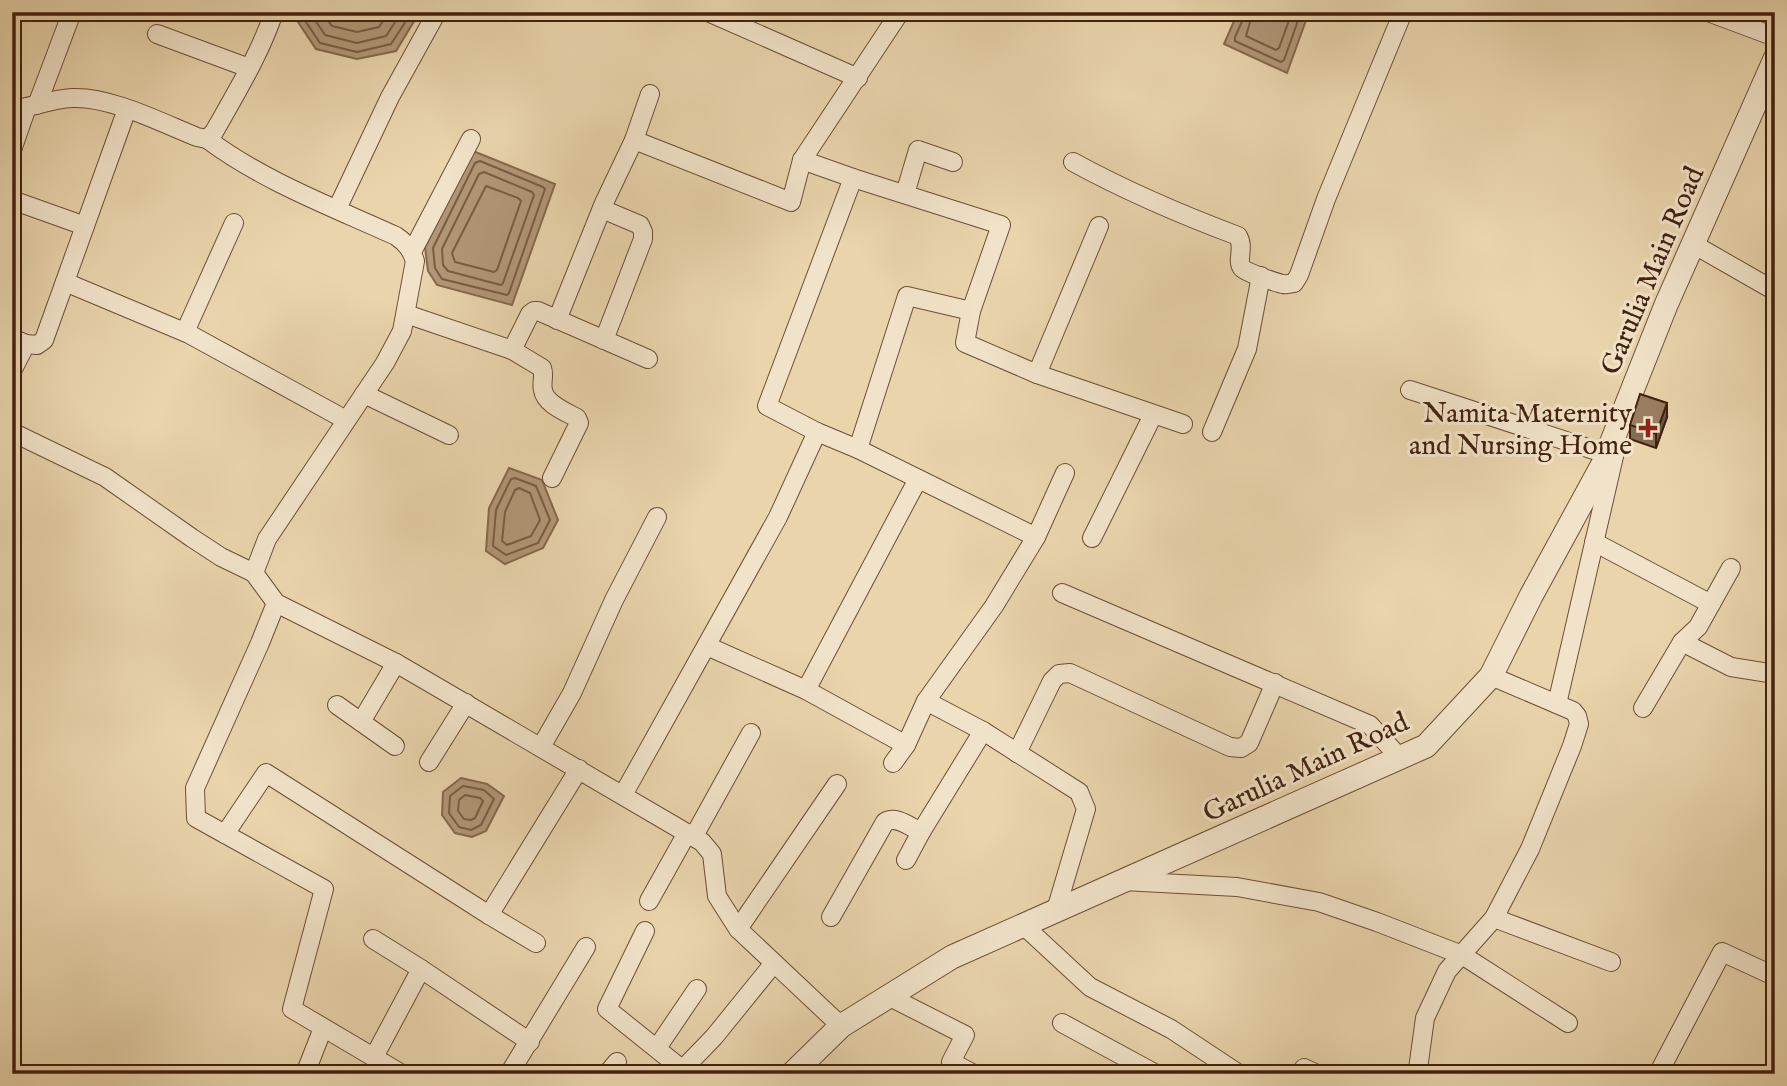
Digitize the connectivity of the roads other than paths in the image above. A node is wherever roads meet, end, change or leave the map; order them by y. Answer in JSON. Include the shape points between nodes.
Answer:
{"nodes":[{"id":1,"x":72,"y":12,"type":"edge"},
{"id":2,"x":437,"y":12,"type":"edge"},
{"id":3,"x":708,"y":12,"type":"edge"},
{"id":4,"x":900,"y":12,"type":"edge"},
{"id":5,"x":1403,"y":12,"type":"edge"},
{"id":6,"x":1708,"y":12,"type":"edge"},
{"id":7,"x":272,"y":13,"type":"edge"},
{"id":8,"x":158,"y":34,"type":"dead end"},
{"id":9,"x":1775,"y":37,"type":"edge"},
{"id":10,"x":1775,"y":59,"type":"edge"},
{"id":11,"x":249,"y":68,"type":"junction"},
{"id":12,"x":858,"y":78,"type":"junction"},
{"id":13,"x":650,"y":94,"type":"dead end"},
{"id":14,"x":25,"y":108,"type":"edge"},
{"id":15,"x":127,"y":109,"type":"junction"},
{"id":16,"x":206,"y":139,"type":"junction"},
{"id":17,"x":471,"y":139,"type":"dead end"},
{"id":18,"x":634,"y":140,"type":"junction"},
{"id":19,"x":12,"y":150,"type":"edge"},
{"id":20,"x":803,"y":160,"type":"junction"},
{"id":21,"x":953,"y":162,"type":"dead end"},
{"id":22,"x":1073,"y":162,"type":"dead end"},
{"id":23,"x":853,"y":178,"type":"junction"},
{"id":24,"x":905,"y":194,"type":"junction"},
{"id":25,"x":12,"y":200,"type":"edge"},
{"id":26,"x":337,"y":209,"type":"junction"},
{"id":27,"x":602,"y":209,"type":"junction"},
{"id":28,"x":234,"y":223,"type":"dead end"},
{"id":29,"x":85,"y":226,"type":"junction"},
{"id":30,"x":1100,"y":226,"type":"dead end"},
{"id":31,"x":1693,"y":244,"type":"junction"},
{"id":32,"x":412,"y":252,"type":"junction"},
{"id":33,"x":1261,"y":276,"type":"junction"},
{"id":34,"x":65,"y":282,"type":"junction"},
{"id":35,"x":1775,"y":291,"type":"edge"},
{"id":36,"x":971,"y":311,"type":"junction"},
{"id":37,"x":406,"y":314,"type":"junction"},
{"id":38,"x":556,"y":320,"type":"junction"},
{"id":39,"x":185,"y":332,"type":"junction"},
{"id":40,"x":604,"y":340,"type":"junction"},
{"id":41,"x":19,"y":341,"type":"edge"},
{"id":42,"x":512,"y":350,"type":"junction"},
{"id":43,"x":648,"y":359,"type":"dead end"},
{"id":44,"x":12,"y":371,"type":"edge"},
{"id":45,"x":1037,"y":374,"type":"junction"},
{"id":46,"x":1410,"y":390,"type":"dead end"},
{"id":47,"x":364,"y":394,"type":"junction"},
{"id":48,"x":1153,"y":415,"type":"junction"},
{"id":49,"x":346,"y":420,"type":"junction"},
{"id":50,"x":1183,"y":424,"type":"dead end"},
{"id":51,"x":12,"y":432,"type":"edge"},
{"id":52,"x":817,"y":432,"type":"junction"},
{"id":53,"x":1212,"y":432,"type":"dead end"},
{"id":54,"x":449,"y":435,"type":"dead end"},
{"id":55,"x":1610,"y":444,"type":"junction"},
{"id":56,"x":858,"y":449,"type":"junction"},
{"id":57,"x":1065,"y":473,"type":"dead end"},
{"id":58,"x":552,"y":478,"type":"dead end"},
{"id":59,"x":918,"y":479,"type":"junction"},
{"id":60,"x":657,"y":517,"type":"dead end"},
{"id":61,"x":1035,"y":537,"type":"junction"},
{"id":62,"x":1092,"y":538,"type":"dead end"},
{"id":63,"x":1594,"y":542,"type":"junction"},
{"id":64,"x":1731,"y":568,"type":"dead end"},
{"id":65,"x":254,"y":573,"type":"junction"},
{"id":66,"x":1062,"y":593,"type":"dead end"},
{"id":67,"x":276,"y":603,"type":"junction"},
{"id":68,"x":1711,"y":604,"type":"junction"},
{"id":69,"x":1682,"y":642,"type":"junction"},
{"id":70,"x":707,"y":646,"type":"junction"},
{"id":71,"x":396,"y":663,"type":"junction"},
{"id":72,"x":1775,"y":674,"type":"edge"},
{"id":73,"x":1491,"y":676,"type":"junction"},
{"id":74,"x":1275,"y":684,"type":"junction"},
{"id":75,"x":806,"y":690,"type":"junction"},
{"id":76,"x":926,"y":701,"type":"junction"},
{"id":77,"x":466,"y":703,"type":"junction"},
{"id":78,"x":1557,"y":704,"type":"junction"},
{"id":79,"x":337,"y":705,"type":"dead end"},
{"id":80,"x":1643,"y":708,"type":"dead end"},
{"id":81,"x":361,"y":722,"type":"junction"},
{"id":82,"x":983,"y":732,"type":"junction"},
{"id":83,"x":751,"y":733,"type":"dead end"},
{"id":84,"x":906,"y":745,"type":"junction"},
{"id":85,"x":395,"y":746,"type":"dead end"},
{"id":86,"x":541,"y":747,"type":"junction"},
{"id":87,"x":1017,"y":753,"type":"junction"},
{"id":88,"x":1400,"y":758,"type":"junction"},
{"id":89,"x":429,"y":762,"type":"dead end"},
{"id":90,"x":893,"y":763,"type":"dead end"},
{"id":91,"x":579,"y":769,"type":"junction"},
{"id":92,"x":836,"y":784,"type":"dead end"},
{"id":93,"x":622,"y":795,"type":"junction"},
{"id":94,"x":921,"y":832,"type":"junction"},
{"id":95,"x":225,"y":834,"type":"junction"},
{"id":96,"x":690,"y":835,"type":"junction"},
{"id":97,"x":906,"y":860,"type":"dead end"},
{"id":98,"x":1122,"y":881,"type":"junction"},
{"id":99,"x":649,"y":901,"type":"dead end"},
{"id":100,"x":1056,"y":910,"type":"junction"},
{"id":101,"x":489,"y":915,"type":"junction"},
{"id":102,"x":831,"y":918,"type":"dead end"},
{"id":103,"x":1494,"y":918,"type":"junction"},
{"id":104,"x":1023,"y":925,"type":"junction"},
{"id":105,"x":738,"y":929,"type":"junction"},
{"id":106,"x":645,"y":930,"type":"dead end"},
{"id":107,"x":373,"y":939,"type":"dead end"},
{"id":108,"x":536,"y":943,"type":"dead end"},
{"id":109,"x":586,"y":947,"type":"dead end"},
{"id":110,"x":1462,"y":955,"type":"junction"},
{"id":111,"x":1611,"y":962,"type":"dead end"},
{"id":112,"x":774,"y":963,"type":"junction"},
{"id":113,"x":421,"y":969,"type":"junction"},
{"id":114,"x":1772,"y":975,"type":"dead end"},
{"id":115,"x":697,"y":989,"type":"dead end"},
{"id":116,"x":888,"y":996,"type":"junction"},
{"id":117,"x":1062,"y":1023,"type":"dead end"},
{"id":118,"x":1568,"y":1023,"type":"dead end"},
{"id":119,"x":841,"y":1026,"type":"junction"},
{"id":120,"x":323,"y":1028,"type":"junction"},
{"id":121,"x":530,"y":1042,"type":"junction"},
{"id":122,"x":657,"y":1048,"type":"junction"},
{"id":123,"x":374,"y":1057,"type":"junction"},
{"id":124,"x":685,"y":1071,"type":"edge"},
{"id":125,"x":305,"y":1074,"type":"edge"},
{"id":126,"x":402,"y":1074,"type":"edge"},
{"id":127,"x":509,"y":1074,"type":"edge"},
{"id":128,"x":792,"y":1074,"type":"edge"},
{"id":129,"x":974,"y":1074,"type":"edge"},
{"id":130,"x":1156,"y":1074,"type":"edge"},
{"id":131,"x":1239,"y":1074,"type":"edge"},
{"id":132,"x":1300,"y":1074,"type":"edge"},
{"id":133,"x":1317,"y":1074,"type":"edge"},
{"id":134,"x":1420,"y":1074,"type":"edge"},
{"id":135,"x":1658,"y":1074,"type":"edge"}],
"edges":[{"from":1,"to":14,"type":"street"},
{"from":2,"to":26,"type":"street"},
{"from":3,"to":12,"type":"street"},
{"from":4,"to":12,"type":"street"},
{"from":5,"to":33,"type":"street","via":[[1299,275],[1294,283],[1285,285]]},
{"from":6,"to":9,"type":"street"},
{"from":7,"to":11,"type":"street"},
{"from":8,"to":11,"type":"street"},
{"from":10,"to":31,"type":"street","name":"Garulia Main Road"},
{"from":11,"to":16,"type":"street"},
{"from":12,"to":20,"type":"street"},
{"from":13,"to":18,"type":"street"},
{"from":14,"to":15,"type":"street","via":[[78,98]]},
{"from":14,"to":19,"type":"street"},
{"from":15,"to":16,"type":"street"},
{"from":15,"to":29,"type":"street"},
{"from":16,"to":26,"type":"street"},
{"from":17,"to":32,"type":"street"},
{"from":18,"to":20,"type":"street","via":[[791,202]]},
{"from":18,"to":27,"type":"street"},
{"from":20,"to":23,"type":"street"},
{"from":21,"to":24,"type":"street","via":[[918,150]]},
{"from":22,"to":33,"type":"street","via":[[1109,182],[1238,236],[1241,268]]},
{"from":23,"to":24,"type":"street"},
{"from":23,"to":52,"type":"street","via":[[768,406]]},
{"from":24,"to":36,"type":"street","via":[[1001,225]]},
{"from":25,"to":29,"type":"street"},
{"from":26,"to":32,"type":"street","via":[[396,236]]},
{"from":27,"to":38,"type":"street"},
{"from":27,"to":40,"type":"street","via":[[640,225],[643,232]]},
{"from":28,"to":39,"type":"street"},
{"from":29,"to":34,"type":"street"},
{"from":30,"to":45,"type":"street"},
{"from":31,"to":35,"type":"street"},
{"from":31,"to":55,"type":"street","name":"Garulia Main Road"},
{"from":32,"to":37,"type":"street","via":[[415,261]]},
{"from":33,"to":53,"type":"street","via":[[1247,349]]},
{"from":34,"to":39,"type":"street"},
{"from":34,"to":41,"type":"street","via":[[44,340],[37,345]]},
{"from":36,"to":45,"type":"street","via":[[965,343]]},
{"from":36,"to":56,"type":"street","via":[[907,296]]},
{"from":37,"to":42,"type":"street"},
{"from":37,"to":47,"type":"street","via":[[402,331]]},
{"from":38,"to":40,"type":"street"},
{"from":38,"to":42,"type":"street","via":[[534,311]]},
{"from":39,"to":49,"type":"street"},
{"from":40,"to":43,"type":"street"},
{"from":41,"to":44,"type":"street"},
{"from":42,"to":58,"type":"street","via":[[542,368],[543,394],[579,423]]},
{"from":45,"to":48,"type":"street"},
{"from":46,"to":55,"type":"street"},
{"from":47,"to":49,"type":"street"},
{"from":47,"to":54,"type":"street"},
{"from":48,"to":50,"type":"street"},
{"from":48,"to":62,"type":"street"},
{"from":49,"to":65,"type":"street","via":[[267,538]]},
{"from":51,"to":65,"type":"street","via":[[105,477],[221,557]]},
{"from":52,"to":56,"type":"street"},
{"from":52,"to":70,"type":"street","via":[[778,517]]},
{"from":55,"to":63,"type":"street","via":[[1616,455]]},
{"from":55,"to":73,"type":"street","name":"Garulia Main Road"},
{"from":56,"to":59,"type":"street"},
{"from":57,"to":61,"type":"street"},
{"from":59,"to":61,"type":"street"},
{"from":59,"to":75,"type":"street"},
{"from":60,"to":86,"type":"street"},
{"from":61,"to":76,"type":"street","via":[[994,606]]},
{"from":63,"to":68,"type":"street"},
{"from":63,"to":78,"type":"street"},
{"from":64,"to":68,"type":"street"},
{"from":65,"to":67,"type":"street"},
{"from":66,"to":74,"type":"street"},
{"from":67,"to":71,"type":"street"},
{"from":67,"to":95,"type":"street","via":[[195,788],[195,818]]},
{"from":68,"to":69,"type":"street","via":[[1698,627]]},
{"from":69,"to":72,"type":"street","via":[[1731,667]]},
{"from":69,"to":80,"type":"street"},
{"from":70,"to":75,"type":"street"},
{"from":70,"to":93,"type":"street"},
{"from":71,"to":77,"type":"street"},
{"from":71,"to":81,"type":"street"},
{"from":73,"to":78,"type":"street"},
{"from":73,"to":88,"type":"street","name":"Garulia Main Road","via":[[1426,746]]},
{"from":74,"to":87,"type":"street","via":[[1249,743],[1241,748],[1230,747],[1070,673],[1059,674]]},
{"from":74,"to":88,"type":"street","via":[[1370,726]]},
{"from":75,"to":84,"type":"street"},
{"from":76,"to":82,"type":"street"},
{"from":76,"to":84,"type":"street"},
{"from":77,"to":86,"type":"street"},
{"from":77,"to":89,"type":"street"},
{"from":78,"to":103,"type":"street","via":[[1573,711],[1579,724],[1530,849]]},
{"from":79,"to":81,"type":"street"},
{"from":81,"to":85,"type":"street"},
{"from":82,"to":87,"type":"street"},
{"from":82,"to":94,"type":"street"},
{"from":83,"to":96,"type":"street"},
{"from":84,"to":90,"type":"street"},
{"from":86,"to":91,"type":"street"},
{"from":87,"to":100,"type":"street","via":[[1079,792],[1086,809]]},
{"from":88,"to":98,"type":"street","name":"Garulia Main Road"},
{"from":91,"to":93,"type":"street"},
{"from":91,"to":101,"type":"street"},
{"from":92,"to":105,"type":"street"},
{"from":93,"to":96,"type":"street"},
{"from":94,"to":97,"type":"street"},
{"from":94,"to":102,"type":"street","via":[[897,820],[885,822]]},
{"from":95,"to":101,"type":"street","via":[[266,774]]},
{"from":95,"to":120,"type":"street","via":[[324,889],[292,1009]]},
{"from":96,"to":99,"type":"street"},
{"from":96,"to":105,"type":"street","via":[[712,854],[717,896]]},
{"from":98,"to":100,"type":"street","name":"Garulia Main Road"},
{"from":98,"to":110,"type":"street","via":[[1237,887],[1287,895],[1319,902]]},
{"from":100,"to":104,"type":"street","name":"Garulia Main Road"},
{"from":101,"to":108,"type":"street"},
{"from":103,"to":110,"type":"street"},
{"from":103,"to":111,"type":"street"},
{"from":104,"to":116,"type":"street","name":"Garulia Main Road","via":[[952,957]]},
{"from":104,"to":131,"type":"street","via":[[1090,986],[1171,1029]]},
{"from":105,"to":112,"type":"street"},
{"from":106,"to":122,"type":"street","via":[[607,1009]]},
{"from":107,"to":113,"type":"street"},
{"from":109,"to":121,"type":"street"},
{"from":110,"to":118,"type":"street"},
{"from":110,"to":134,"type":"street","via":[[1447,971],[1425,1018]]},
{"from":112,"to":119,"type":"street"},
{"from":112,"to":124,"type":"street"},
{"from":113,"to":121,"type":"street"},
{"from":113,"to":123,"type":"street"},
{"from":114,"to":135,"type":"street","via":[[1722,952]]},
{"from":115,"to":122,"type":"street"},
{"from":116,"to":119,"type":"street","name":"Garulia Main Road"},
{"from":116,"to":129,"type":"street","via":[[965,1035],[951,1062]]},
{"from":117,"to":130,"type":"street"},
{"from":119,"to":128,"type":"street","name":"Garulia Main Road"},
{"from":120,"to":123,"type":"street"},
{"from":120,"to":125,"type":"street"},
{"from":121,"to":127,"type":"street"},
{"from":122,"to":124,"type":"street"},
{"from":123,"to":126,"type":"street"},
{"from":132,"to":133,"type":"street","via":[[1304,1068]]}]}
